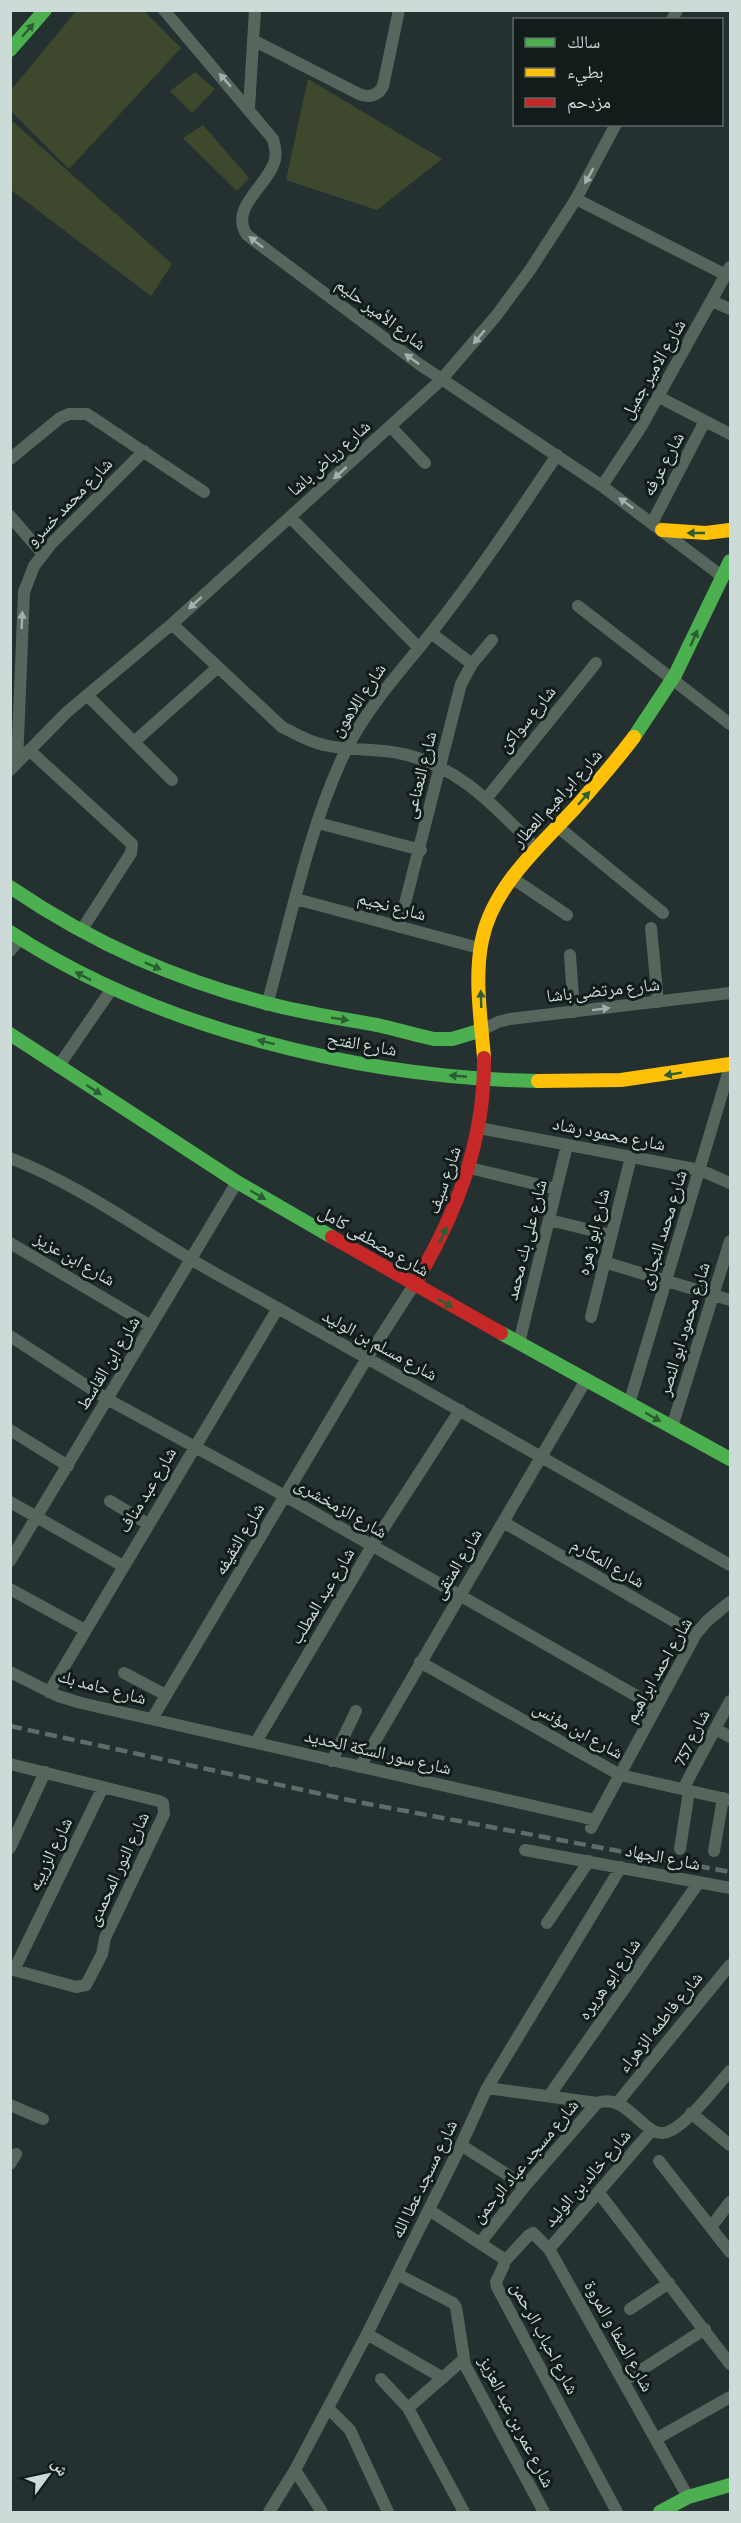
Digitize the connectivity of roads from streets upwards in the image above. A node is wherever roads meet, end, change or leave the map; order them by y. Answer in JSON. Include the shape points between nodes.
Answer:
{"nodes":[{"id":1,"x":45,"y":10,"type":"edge"},
{"id":2,"x":164,"y":10,"type":"edge"},
{"id":3,"x":255,"y":10,"type":"edge"},
{"id":4,"x":399,"y":10,"type":"edge"},
{"id":5,"x":253,"y":40,"type":"junction"},
{"id":6,"x":10,"y":50,"type":"edge"},
{"id":7,"x":249,"y":108,"type":"junction"},
{"id":8,"x":615,"y":126,"type":"edge"},
{"id":9,"x":576,"y":200,"type":"junction"},
{"id":10,"x":728,"y":271,"type":"edge"},
{"id":11,"x":712,"y":301,"type":"junction"},
{"id":12,"x":730,"y":309,"type":"edge"},
{"id":13,"x":441,"y":380,"type":"junction"},
{"id":14,"x":659,"y":397,"type":"junction"},
{"id":15,"x":705,"y":421,"type":"junction"},
{"id":16,"x":392,"y":427,"type":"junction"},
{"id":17,"x":730,"y":434,"type":"edge"},
{"id":18,"x":144,"y":451,"type":"junction"},
{"id":19,"x":557,"y":455,"type":"junction"},
{"id":20,"x":10,"y":459,"type":"edge"},
{"id":21,"x":425,"y":463,"type":"dead end"},
{"id":22,"x":602,"y":486,"type":"junction"},
{"id":23,"x":204,"y":492,"type":"dead end"},
{"id":24,"x":10,"y":516,"type":"edge"},
{"id":25,"x":290,"y":517,"type":"junction"},
{"id":26,"x":657,"y":526,"type":"junction"},
{"id":27,"x":730,"y":530,"type":"edge"},
{"id":28,"x":42,"y":553,"type":"junction"},
{"id":29,"x":730,"y":561,"type":"edge"},
{"id":30,"x":723,"y":577,"type":"junction"},
{"id":31,"x":578,"y":606,"type":"dead end"},
{"id":32,"x":172,"y":624,"type":"junction"},
{"id":33,"x":431,"y":633,"type":"junction"},
{"id":34,"x":492,"y":640,"type":"dead end"},
{"id":35,"x":418,"y":648,"type":"junction"},
{"id":36,"x":596,"y":663,"type":"dead end"},
{"id":37,"x":472,"y":664,"type":"junction"},
{"id":38,"x":217,"y":668,"type":"junction"},
{"id":39,"x":672,"y":680,"type":"junction"},
{"id":40,"x":87,"y":695,"type":"junction"},
{"id":41,"x":14,"y":711,"type":"edge"},
{"id":42,"x":730,"y":724,"type":"edge"},
{"id":43,"x":134,"y":742,"type":"junction"},
{"id":44,"x":347,"y":748,"type":"junction"},
{"id":45,"x":29,"y":750,"type":"junction"},
{"id":46,"x":14,"y":766,"type":"edge"},
{"id":47,"x":441,"y":767,"type":"junction"},
{"id":48,"x":172,"y":780,"type":"dead end"},
{"id":49,"x":486,"y":799,"type":"junction"},
{"id":50,"x":318,"y":822,"type":"junction"},
{"id":51,"x":558,"y":827,"type":"junction"},
{"id":52,"x":537,"y":849,"type":"junction"},
{"id":53,"x":421,"y":850,"type":"junction"},
{"id":54,"x":512,"y":878,"type":"junction"},
{"id":55,"x":10,"y":887,"type":"edge"},
{"id":56,"x":296,"y":899,"type":"junction"},
{"id":57,"x":663,"y":914,"type":"dead end"},
{"id":58,"x":567,"y":915,"type":"dead end"},
{"id":59,"x":399,"y":927,"type":"junction"},
{"id":60,"x":651,"y":928,"type":"dead end"},
{"id":61,"x":81,"y":931,"type":"junction"},
{"id":62,"x":15,"y":935,"type":"edge"},
{"id":63,"x":479,"y":948,"type":"junction"},
{"id":64,"x":10,"y":951,"type":"edge"},
{"id":65,"x":570,"y":955,"type":"dead end"},
{"id":66,"x":111,"y":990,"type":"junction"},
{"id":67,"x":730,"y":993,"type":"edge"},
{"id":68,"x":658,"y":1002,"type":"junction"},
{"id":69,"x":267,"y":1005,"type":"junction"},
{"id":70,"x":574,"y":1012,"type":"junction"},
{"id":71,"x":482,"y":1030,"type":"junction"},
{"id":72,"x":10,"y":1034,"type":"edge"},
{"id":73,"x":730,"y":1066,"type":"edge"},
{"id":74,"x":58,"y":1067,"type":"junction"},
{"id":75,"x":484,"y":1078,"type":"junction"},
{"id":76,"x":479,"y":1128,"type":"junction"},
{"id":77,"x":567,"y":1144,"type":"junction"},
{"id":78,"x":631,"y":1157,"type":"junction"},
{"id":79,"x":10,"y":1158,"type":"edge"},
{"id":80,"x":470,"y":1168,"type":"junction"},
{"id":81,"x":700,"y":1170,"type":"junction"},
{"id":82,"x":237,"y":1182,"type":"junction"},
{"id":83,"x":730,"y":1183,"type":"edge"},
{"id":84,"x":556,"y":1190,"type":"junction"},
{"id":85,"x":549,"y":1220,"type":"junction"},
{"id":86,"x":611,"y":1235,"type":"junction"},
{"id":87,"x":730,"y":1241,"type":"edge"},
{"id":88,"x":10,"y":1243,"type":"edge"},
{"id":89,"x":191,"y":1260,"type":"junction"},
{"id":90,"x":604,"y":1262,"type":"junction"},
{"id":91,"x":667,"y":1281,"type":"junction"},
{"id":92,"x":414,"y":1285,"type":"junction"},
{"id":93,"x":714,"y":1295,"type":"junction"},
{"id":94,"x":730,"y":1300,"type":"edge"},
{"id":95,"x":278,"y":1308,"type":"junction"},
{"id":96,"x":591,"y":1317,"type":"dead end"},
{"id":97,"x":151,"y":1326,"type":"junction"},
{"id":98,"x":10,"y":1336,"type":"edge"},
{"id":99,"x":519,"y":1343,"type":"junction"},
{"id":100,"x":367,"y":1358,"type":"junction"},
{"id":101,"x":586,"y":1380,"type":"junction"},
{"id":102,"x":107,"y":1399,"type":"junction"},
{"id":103,"x":630,"y":1404,"type":"junction"},
{"id":104,"x":460,"y":1410,"type":"junction"},
{"id":105,"x":672,"y":1427,"type":"junction"},
{"id":106,"x":10,"y":1430,"type":"edge"},
{"id":107,"x":194,"y":1448,"type":"junction"},
{"id":108,"x":542,"y":1457,"type":"junction"},
{"id":109,"x":730,"y":1459,"type":"edge"},
{"id":110,"x":68,"y":1466,"type":"junction"},
{"id":111,"x":285,"y":1496,"type":"junction"},
{"id":112,"x":110,"y":1501,"type":"dead end"},
{"id":113,"x":10,"y":1502,"type":"edge"},
{"id":114,"x":38,"y":1517,"type":"junction"},
{"id":115,"x":503,"y":1522,"type":"junction"},
{"id":116,"x":148,"y":1524,"type":"junction"},
{"id":117,"x":372,"y":1546,"type":"junction"},
{"id":118,"x":10,"y":1561,"type":"edge"},
{"id":119,"x":730,"y":1565,"type":"edge"},
{"id":120,"x":123,"y":1566,"type":"junction"},
{"id":121,"x":10,"y":1588,"type":"edge"},
{"id":122,"x":459,"y":1596,"type":"junction"},
{"id":123,"x":730,"y":1602,"type":"edge"},
{"id":124,"x":85,"y":1630,"type":"junction"},
{"id":125,"x":696,"y":1634,"type":"junction"},
{"id":126,"x":420,"y":1662,"type":"junction"},
{"id":127,"x":10,"y":1672,"type":"edge"},
{"id":128,"x":124,"y":1673,"type":"dead end"},
{"id":129,"x":50,"y":1692,"type":"junction"},
{"id":130,"x":166,"y":1695,"type":"junction"},
{"id":131,"x":730,"y":1701,"type":"edge"},
{"id":132,"x":656,"y":1707,"type":"junction"},
{"id":133,"x":356,"y":1711,"type":"dead end"},
{"id":134,"x":152,"y":1719,"type":"junction"},
{"id":135,"x":716,"y":1729,"type":"junction"},
{"id":136,"x":730,"y":1737,"type":"edge"},
{"id":137,"x":256,"y":1742,"type":"junction"},
{"id":138,"x":332,"y":1761,"type":"junction"},
{"id":139,"x":10,"y":1764,"type":"edge"},
{"id":140,"x":360,"y":1767,"type":"junction"},
{"id":141,"x":45,"y":1772,"type":"junction"},
{"id":142,"x":620,"y":1775,"type":"junction"},
{"id":143,"x":103,"y":1787,"type":"junction"},
{"id":144,"x":686,"y":1790,"type":"junction"},
{"id":145,"x":727,"y":1799,"type":"edge"},
{"id":146,"x":593,"y":1824,"type":"joint"},
{"id":147,"x":10,"y":1848,"type":"edge"},
{"id":148,"x":680,"y":1849,"type":"dead end"},
{"id":149,"x":525,"y":1851,"type":"dead end"},
{"id":150,"x":714,"y":1851,"type":"dead end"},
{"id":151,"x":589,"y":1861,"type":"junction"},
{"id":152,"x":621,"y":1867,"type":"junction"},
{"id":153,"x":699,"y":1882,"type":"junction"},
{"id":154,"x":730,"y":1888,"type":"edge"},
{"id":155,"x":547,"y":1923,"type":"dead end"},
{"id":156,"x":730,"y":1965,"type":"edge"},
{"id":157,"x":12,"y":1969,"type":"edge"},
{"id":158,"x":730,"y":2071,"type":"edge"},
{"id":159,"x":487,"y":2088,"type":"junction"},
{"id":160,"x":549,"y":2096,"type":"junction"},
{"id":161,"x":618,"y":2102,"type":"junction"},
{"id":162,"x":597,"y":2103,"type":"junction"},
{"id":163,"x":10,"y":2105,"type":"edge"},
{"id":164,"x":691,"y":2113,"type":"junction"},
{"id":165,"x":43,"y":2120,"type":"dead end"},
{"id":166,"x":652,"y":2130,"type":"junction"},
{"id":167,"x":462,"y":2145,"type":"junction"},
{"id":168,"x":730,"y":2145,"type":"edge"},
{"id":169,"x":659,"y":2161,"type":"dead end"},
{"id":170,"x":525,"y":2186,"type":"junction"},
{"id":171,"x":600,"y":2193,"type":"junction"},
{"id":172,"x":730,"y":2202,"type":"edge"},
{"id":173,"x":429,"y":2210,"type":"junction"},
{"id":174,"x":711,"y":2227,"type":"junction"},
{"id":175,"x":480,"y":2243,"type":"junction"},
{"id":176,"x":549,"y":2249,"type":"junction"},
{"id":177,"x":730,"y":2252,"type":"edge"},
{"id":178,"x":504,"y":2262,"type":"junction"},
{"id":179,"x":397,"y":2274,"type":"junction"},
{"id":180,"x":669,"y":2283,"type":"junction"},
{"id":181,"x":630,"y":2309,"type":"dead end"},
{"id":182,"x":705,"y":2329,"type":"junction"},
{"id":183,"x":367,"y":2334,"type":"junction"},
{"id":184,"x":464,"y":2359,"type":"junction"},
{"id":185,"x":730,"y":2364,"type":"edge"},
{"id":186,"x":443,"y":2378,"type":"junction"},
{"id":187,"x":381,"y":2379,"type":"dead end"},
{"id":188,"x":624,"y":2382,"type":"junction"},
{"id":189,"x":730,"y":2397,"type":"edge"},
{"id":190,"x":328,"y":2408,"type":"junction"},
{"id":191,"x":408,"y":2408,"type":"junction"},
{"id":192,"x":656,"y":2439,"type":"junction"},
{"id":193,"x":295,"y":2470,"type":"junction"},
{"id":194,"x":730,"y":2485,"type":"edge"},
{"id":195,"x":688,"y":2497,"type":"junction"},
{"id":196,"x":269,"y":2512,"type":"edge"},
{"id":197,"x":322,"y":2512,"type":"edge"},
{"id":198,"x":388,"y":2512,"type":"edge"},
{"id":199,"x":464,"y":2512,"type":"edge"},
{"id":200,"x":543,"y":2512,"type":"edge"},
{"id":201,"x":617,"y":2512,"type":"edge"},
{"id":202,"x":660,"y":2512,"type":"edge"}],
"edges":[{"from":6,"to":1,"type":"street","one_way":true},
{"from":7,"to":2,"type":"street","name":"شارع الأمير حليم","one_way":true},
{"from":3,"to":5,"type":"street"},
{"from":4,"to":5,"type":"street","via":[[382,86],[377,94],[368,97]]},
{"from":5,"to":7,"type":"street"},
{"from":13,"to":7,"type":"street","name":"شارع الأمير حليم","one_way":true,"via":[[243,229],[243,211],[275,162],[276,150],[273,139]]},
{"from":8,"to":9,"type":"street","name":"شارع رياض باشا","one_way":true},
{"from":9,"to":10,"type":"street"},
{"from":9,"to":13,"type":"street","name":"شارع رياض باشا","one_way":true,"via":[[513,293]]},
{"from":10,"to":11,"type":"street","name":"شارع الامير جميل"},
{"from":11,"to":12,"type":"street"},
{"from":11,"to":14,"type":"street","name":"شارع الامير جميل"},
{"from":13,"to":16,"type":"street","name":"شارع رياض باشا"},
{"from":13,"to":19,"type":"street","name":"شارع الأمير حليم"},
{"from":14,"to":15,"type":"street"},
{"from":14,"to":22,"type":"street","name":"شارع الامير جميل"},
{"from":15,"to":17,"type":"street"},
{"from":15,"to":26,"type":"street","name":"شارع عرفه"},
{"from":16,"to":21,"type":"street"},
{"from":16,"to":25,"type":"street","name":"شارع رياض باشا","one_way":true},
{"from":18,"to":20,"type":"street","via":[[95,418],[78,412],[60,418]]},
{"from":18,"to":23,"type":"street"},
{"from":18,"to":28,"type":"street","name":"شارع محمد خسرو"},
{"from":19,"to":22,"type":"street","name":"شارع الأمير حليم"},
{"from":19,"to":33,"type":"street","name":"شارع اللاهون"},
{"from":26,"to":22,"type":"street","name":"شارع الأمير حليم","one_way":true},
{"from":24,"to":28,"type":"street"},
{"from":25,"to":32,"type":"street","name":"شارع رياض باشا","one_way":true},
{"from":25,"to":35,"type":"street"},
{"from":27,"to":26,"type":"street","one_way":true,"via":[[706,533]]},
{"from":26,"to":30,"type":"street","name":"شارع الأمير حليم"},
{"from":41,"to":28,"type":"street","name":"شارع محمد خسرو","one_way":true,"via":[[22,607],[28,579]]},
{"from":29,"to":30,"type":"street","name":"شارع ابراهيم العطار"},
{"from":39,"to":30,"type":"street","name":"شارع ابراهيم العطار","one_way":true},
{"from":31,"to":39,"type":"street"},
{"from":32,"to":38,"type":"street"},
{"from":32,"to":40,"type":"street","name":"شارع رياض باشا"},
{"from":33,"to":35,"type":"street","name":"شارع اللاهون"},
{"from":33,"to":37,"type":"street"},
{"from":34,"to":37,"type":"street","name":"شارع النعناعى"},
{"from":35,"to":44,"type":"street","name":"شارع اللاهون","via":[[368,712]]},
{"from":36,"to":49,"type":"street","name":"شارع سواكن"},
{"from":37,"to":47,"type":"street","name":"شارع النعناعى","via":[[458,694]]},
{"from":38,"to":43,"type":"street"},
{"from":38,"to":44,"type":"street","via":[[282,726],[302,738]]},
{"from":39,"to":42,"type":"street"},
{"from":51,"to":39,"type":"street","name":"شارع ابراهيم العطار","one_way":true,"via":[[624,750]]},
{"from":40,"to":43,"type":"street"},
{"from":40,"to":45,"type":"street","name":"شارع رياض باشا"},
{"from":41,"to":46,"type":"street","name":"شارع محمد خسرو"},
{"from":43,"to":48,"type":"street"},
{"from":44,"to":47,"type":"street","via":[[397,753]]},
{"from":44,"to":50,"type":"street","name":"شارع اللاهون"},
{"from":45,"to":46,"type":"street","name":"شارع رياض باشا"},
{"from":45,"to":61,"type":"street","via":[[132,844],[131,853]]},
{"from":47,"to":49,"type":"street"},
{"from":47,"to":53,"type":"street","name":"شارع النعناعى"},
{"from":49,"to":52,"type":"street"},
{"from":50,"to":53,"type":"street"},
{"from":50,"to":56,"type":"street","name":"شارع اللاهون"},
{"from":51,"to":52,"type":"street","name":"شارع ابراهيم العطار"},
{"from":51,"to":57,"type":"street"},
{"from":52,"to":54,"type":"street","name":"شارع ابراهيم العطار"},
{"from":53,"to":59,"type":"street","name":"شارع النعناعى"},
{"from":54,"to":58,"type":"street"},
{"from":54,"to":63,"type":"street","name":"شارع ابراهيم العطار","via":[[488,919]]},
{"from":55,"to":61,"type":"street","name":"شارع الفتح"},
{"from":56,"to":59,"type":"street","name":"شارع نجيم"},
{"from":56,"to":69,"type":"street","name":"شارع اللاهون"},
{"from":59,"to":63,"type":"street","name":"شارع نجيم"},
{"from":60,"to":68,"type":"street"},
{"from":61,"to":69,"type":"street","name":"شارع الفتح","one_way":true,"via":[[156,968]]},
{"from":62,"to":64,"type":"street"},
{"from":66,"to":62,"type":"street","name":"شارع الفتح","one_way":true},
{"from":71,"to":63,"type":"street","name":"شارع ابراهيم العطار","one_way":true},
{"from":65,"to":70,"type":"street"},
{"from":66,"to":74,"type":"street"},
{"from":75,"to":66,"type":"street","name":"شارع الفتح","one_way":true,"via":[[395,1068],[282,1046],[205,1026]]},
{"from":67,"to":68,"type":"street","name":"شارع مرتضى باشا"},
{"from":70,"to":68,"type":"street","name":"شارع مرتضى باشا","one_way":true},
{"from":69,"to":71,"type":"street","name":"شارع الفتح","one_way":true,"via":[[439,1039]]},
{"from":70,"to":71,"type":"street","name":"شارع مرتضى باشا","via":[[510,1019]]},
{"from":71,"to":75,"type":"street","name":"شارع ابراهيم العطار"},
{"from":72,"to":74,"type":"street","name":"شارع مصطفى كامل"},
{"from":73,"to":75,"type":"street","name":"شارع الفتح","one_way":true,"via":[[606,1081]]},
{"from":73,"to":81,"type":"street","name":"شارع محمد النجارى"},
{"from":74,"to":82,"type":"street","name":"شارع مصطفى كامل","one_way":true},
{"from":75,"to":76,"type":"street","name":"شارع سيف"},
{"from":76,"to":77,"type":"street","name":"شارع محمود رشاد"},
{"from":76,"to":80,"type":"street","name":"شارع سيف"},
{"from":77,"to":78,"type":"street","name":"شارع محمود رشاد"},
{"from":77,"to":84,"type":"street","name":"شارع على بك محمد"},
{"from":78,"to":81,"type":"street","name":"شارع محمود رشاد"},
{"from":78,"to":86,"type":"street","name":"شارع ابو زهره"},
{"from":79,"to":89,"type":"street","name":"شارع مسلم بن الوليد","via":[[43,1171]]},
{"from":80,"to":84,"type":"street"},
{"from":92,"to":80,"type":"street","name":"شارع سيف","one_way":true,"via":[[437,1247]]},
{"from":81,"to":83,"type":"street","name":"شارع محمود رشاد"},
{"from":81,"to":91,"type":"street","name":"شارع محمد النجارى"},
{"from":82,"to":89,"type":"street","name":"شارع ابن القاسط"},
{"from":82,"to":92,"type":"street","name":"شارع مصطفى كامل","one_way":true},
{"from":84,"to":85,"type":"street","name":"شارع على بك محمد"},
{"from":85,"to":86,"type":"street"},
{"from":85,"to":99,"type":"street","name":"شارع على بك محمد"},
{"from":86,"to":90,"type":"street","name":"شارع ابو زهره"},
{"from":87,"to":93,"type":"street","name":"شارع محمود ابو النصر"},
{"from":88,"to":97,"type":"street","name":"شارع ابن عزيز"},
{"from":89,"to":95,"type":"street","name":"شارع مسلم بن الوليد"},
{"from":89,"to":97,"type":"street","name":"شارع ابن القاسط"},
{"from":90,"to":91,"type":"street"},
{"from":90,"to":96,"type":"street","name":"شارع ابو زهره"},
{"from":91,"to":93,"type":"street"},
{"from":91,"to":103,"type":"street","name":"شارع محمد النجارى"},
{"from":92,"to":99,"type":"street","name":"شارع مصطفى كامل","one_way":true},
{"from":92,"to":100,"type":"street","name":"شارع الثقيفه"},
{"from":93,"to":94,"type":"street"},
{"from":93,"to":105,"type":"street","name":"شارع محمود ابو النصر"},
{"from":95,"to":100,"type":"street","name":"شارع مسلم بن الوليد"},
{"from":95,"to":107,"type":"street","name":"شارع عبد مناف"},
{"from":97,"to":102,"type":"street","name":"شارع ابن القاسط"},
{"from":98,"to":102,"type":"street","name":"شارع الزمخشرى"},
{"from":99,"to":101,"type":"street","name":"شارع مصطفى كامل"},
{"from":100,"to":104,"type":"street","name":"شارع مسلم بن الوليد"},
{"from":100,"to":111,"type":"street","name":"شارع الثقيفه"},
{"from":101,"to":103,"type":"street","name":"شارع مصطفى كامل"},
{"from":101,"to":108,"type":"street","name":"شارع المتقى"},
{"from":102,"to":107,"type":"street","name":"شارع الزمخشرى"},
{"from":102,"to":110,"type":"street","name":"شارع ابن القاسط"},
{"from":103,"to":105,"type":"street","name":"شارع مصطفى كامل","one_way":true},
{"from":104,"to":108,"type":"street","name":"شارع مسلم بن الوليد"},
{"from":104,"to":117,"type":"street","name":"شارع عبد المطلب"},
{"from":105,"to":109,"type":"street","name":"شارع مصطفى كامل"},
{"from":106,"to":110,"type":"street"},
{"from":107,"to":111,"type":"street","name":"شارع الزمخشرى"},
{"from":107,"to":116,"type":"street","name":"شارع عبد مناف"},
{"from":108,"to":115,"type":"street","name":"شارع المتقى"},
{"from":108,"to":119,"type":"street","name":"شارع مسلم بن الوليد"},
{"from":110,"to":114,"type":"street","name":"شارع ابن القاسط"},
{"from":111,"to":117,"type":"street","name":"شارع الزمخشرى"},
{"from":111,"to":130,"type":"street","name":"شارع الثقيفه"},
{"from":112,"to":116,"type":"street"},
{"from":113,"to":114,"type":"street"},
{"from":114,"to":118,"type":"street","name":"شارع ابن القاسط"},
{"from":114,"to":120,"type":"street"},
{"from":115,"to":122,"type":"street","name":"شارع المتقى"},
{"from":115,"to":125,"type":"street","name":"شارع المكارم"},
{"from":116,"to":120,"type":"street","name":"شارع عبد مناف"},
{"from":117,"to":122,"type":"street","name":"شارع الزمخشرى"},
{"from":117,"to":137,"type":"street","name":"شارع عبد المطلب"},
{"from":120,"to":124,"type":"street","name":"شارع عبد مناف"},
{"from":121,"to":124,"type":"street"},
{"from":122,"to":126,"type":"street","name":"شارع المتقى"},
{"from":122,"to":132,"type":"street","name":"شارع الزمخشرى"},
{"from":123,"to":125,"type":"street","name":"شارع احمد ابراهيم"},
{"from":124,"to":129,"type":"street","name":"شارع عبد مناف"},
{"from":125,"to":132,"type":"street","name":"شارع احمد ابراهيم"},
{"from":126,"to":140,"type":"street","name":"شارع المتقى"},
{"from":126,"to":142,"type":"street","name":"شارع ابن مؤنس"},
{"from":127,"to":129,"type":"street","name":"شارع حامد بك"},
{"from":128,"to":130,"type":"street"},
{"from":129,"to":134,"type":"street","name":"شارع حامد بك"},
{"from":130,"to":134,"type":"street","name":"شارع الثقيفه"},
{"from":131,"to":135,"type":"street","name":"شارع 757"},
{"from":132,"to":142,"type":"street","name":"شارع احمد ابراهيم"},
{"from":133,"to":138,"type":"street"},
{"from":134,"to":137,"type":"street","name":"شارع سور السكة الحديد"},
{"from":135,"to":136,"type":"street"},
{"from":135,"to":144,"type":"street","name":"شارع 757"},
{"from":137,"to":138,"type":"street","name":"شارع سور السكة الحديد"},
{"from":138,"to":140,"type":"street","name":"شارع سور السكة الحديد"},
{"from":139,"to":141,"type":"street","name":"شارع النور المحمدى"},
{"from":140,"to":146,"type":"street","name":"شارع سور السكة الحديد"},
{"from":141,"to":143,"type":"street","name":"شارع النور المحمدى"},
{"from":141,"to":147,"type":"street"},
{"from":142,"to":144,"type":"street","name":"شارع ابن مؤنس"},
{"from":142,"to":146,"type":"street","name":"شارع احمد ابراهيم"},
{"from":143,"to":157,"type":"street","name":"شارع الزريبه"},
{"from":143,"to":157,"type":"street","name":"شارع النور المحمدى","via":[[159,1801],[163,1803],[164,1814],[105,1938],[90,1981],[76,1987]]},
{"from":144,"to":145,"type":"street","name":"شارع ابن مؤنس"},
{"from":144,"to":148,"type":"street","name":"شارع 757"},
{"from":145,"to":150,"type":"street"},
{"from":149,"to":151,"type":"street","name":"شارع الجهاد"},
{"from":151,"to":152,"type":"street","name":"شارع الجهاد"},
{"from":151,"to":155,"type":"street"},
{"from":152,"to":153,"type":"street","name":"شارع الجهاد"},
{"from":152,"to":159,"type":"street","name":"شارع مسجد عطا الله"},
{"from":153,"to":154,"type":"street","name":"شارع الجهاد"},
{"from":153,"to":160,"type":"street","name":"شارع ابو هريره"},
{"from":156,"to":161,"type":"street","name":"شارع فاطمه الزهراء"},
{"from":158,"to":164,"type":"street"},
{"from":159,"to":160,"type":"street"},
{"from":159,"to":167,"type":"street","name":"شارع مسجد عطا الله"},
{"from":160,"to":162,"type":"street"},
{"from":161,"to":162,"type":"street"},
{"from":161,"to":166,"type":"street"},
{"from":162,"to":170,"type":"street","name":"شارع مسجد عباد الرحمن"},
{"from":163,"to":165,"type":"street"},
{"from":164,"to":166,"type":"street","via":[[672,2131]]},
{"from":164,"to":168,"type":"street"},
{"from":166,"to":171,"type":"street","name":"شارع خالد بن الوليد"},
{"from":167,"to":170,"type":"street"},
{"from":167,"to":173,"type":"street","name":"شارع مسجد عطا الله"},
{"from":169,"to":174,"type":"street"},
{"from":170,"to":175,"type":"street","name":"شارع مسجد عباد الرحمن"},
{"from":171,"to":176,"type":"street","name":"شارع خالد بن الوليد"},
{"from":171,"to":180,"type":"street"},
{"from":172,"to":174,"type":"street"},
{"from":173,"to":175,"type":"street","name":"شارع احباب الرحمن"},
{"from":173,"to":179,"type":"street","name":"شارع مسجد عطا الله"},
{"from":174,"to":177,"type":"street"},
{"from":175,"to":178,"type":"street","name":"شارع احباب الرحمن"},
{"from":176,"to":178,"type":"street","via":[[533,2233]]},
{"from":176,"to":188,"type":"street","name":"شارع الصفا و المروة"},
{"from":178,"to":201,"type":"street","name":"شارع احباب الرحمن","via":[[497,2287]]},
{"from":179,"to":183,"type":"street","name":"شارع مسجد عطا الله"},
{"from":179,"to":184,"type":"street","name":"شارع عمر بن عبد العزيز","via":[[453,2303]]},
{"from":180,"to":181,"type":"street"},
{"from":180,"to":182,"type":"street"},
{"from":182,"to":185,"type":"street"},
{"from":182,"to":188,"type":"street"},
{"from":183,"to":186,"type":"street"},
{"from":183,"to":190,"type":"street","name":"شارع مسجد عطا الله"},
{"from":184,"to":186,"type":"street"},
{"from":184,"to":200,"type":"street","name":"شارع عمر بن عبد العزيز"},
{"from":186,"to":191,"type":"street"},
{"from":187,"to":191,"type":"street"},
{"from":188,"to":192,"type":"street","name":"شارع الصفا و المروة"},
{"from":189,"to":192,"type":"street"},
{"from":190,"to":193,"type":"street","name":"شارع مسجد عطا الله"},
{"from":190,"to":198,"type":"street","via":[[350,2430]]},
{"from":191,"to":199,"type":"street"},
{"from":192,"to":195,"type":"street","name":"شارع الصفا و المروة"},
{"from":193,"to":196,"type":"street","name":"شارع مسجد عطا الله"},
{"from":193,"to":197,"type":"street"},
{"from":194,"to":195,"type":"street"},
{"from":195,"to":202,"type":"street"}]}
